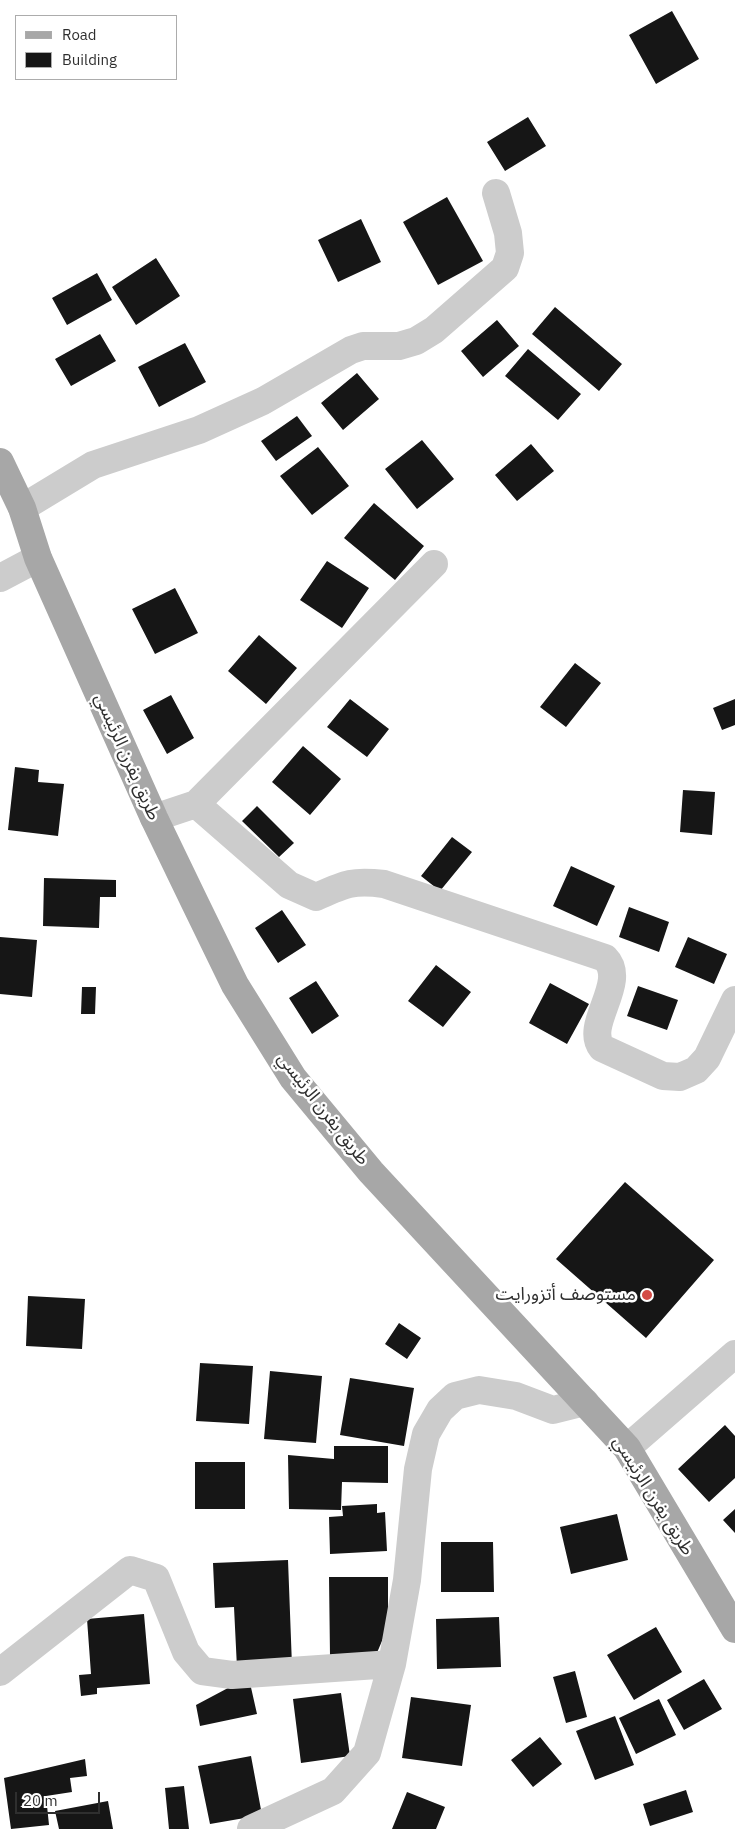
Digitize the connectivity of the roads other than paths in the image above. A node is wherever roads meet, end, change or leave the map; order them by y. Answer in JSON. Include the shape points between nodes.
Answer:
{"nodes":[{"id":1,"x":496,"y":193,"type":"dead end"},
{"id":2,"x":0,"y":462,"type":"edge"},
{"id":3,"x":22,"y":508,"type":"junction"},
{"id":4,"x":38,"y":558,"type":"junction"},
{"id":5,"x":434,"y":564,"type":"dead end"},
{"id":6,"x":0,"y":578,"type":"edge"},
{"id":7,"x":196,"y":804,"type":"junction"},
{"id":8,"x":154,"y":818,"type":"junction"},
{"id":9,"x":735,"y":1000,"type":"edge"},
{"id":10,"x":735,"y":1354,"type":"edge"},
{"id":11,"x":586,"y":1402,"type":"junction"},
{"id":12,"x":627,"y":1448,"type":"junction"},
{"id":13,"x":735,"y":1629,"type":"edge"},
{"id":14,"x":392,"y":1664,"type":"junction"},
{"id":15,"x":0,"y":1672,"type":"edge"},
{"id":16,"x":251,"y":1829,"type":"edge"}],
"edges":[{"from":1,"to":3,"type":"street","via":[[508,233],[510,253],[505,268],[434,330],[416,341],[399,346],[363,346],[351,350],[255,405],[199,430],[93,465]]},
{"from":2,"to":3,"type":"main road","name":"طريق يفرن الرئيسي"},
{"from":3,"to":4,"type":"main road","name":"طريق يفرن الرئيسي"},
{"from":4,"to":6,"type":"street"},
{"from":4,"to":8,"type":"main road","name":"طريق يفرن الرئيسي"},
{"from":5,"to":7,"type":"street"},
{"from":7,"to":8,"type":"street"},
{"from":7,"to":9,"type":"street","via":[[288,886],[316,897],[344,884],[384,884],[605,958],[611,964],[612,977],[597,1031],[598,1044],[663,1076],[680,1077],[696,1070],[707,1058]]},
{"from":8,"to":11,"type":"main road","name":"طريق يفرن الرئيسي","via":[[235,985],[293,1078],[371,1172]]},
{"from":10,"to":12,"type":"street"},
{"from":11,"to":12,"type":"main road","name":"طريق يفرن الرئيسي"},
{"from":11,"to":14,"type":"street","via":[[553,1410],[516,1396],[479,1390],[455,1396],[440,1410],[426,1434],[418,1469],[406,1580]]},
{"from":12,"to":13,"type":"main road","name":"طريق يفرن الرئيسي"},
{"from":14,"to":15,"type":"street","via":[[232,1675],[202,1671],[186,1652],[156,1578],[130,1570]]},
{"from":14,"to":16,"type":"street","via":[[367,1753],[333,1791]]}]}
